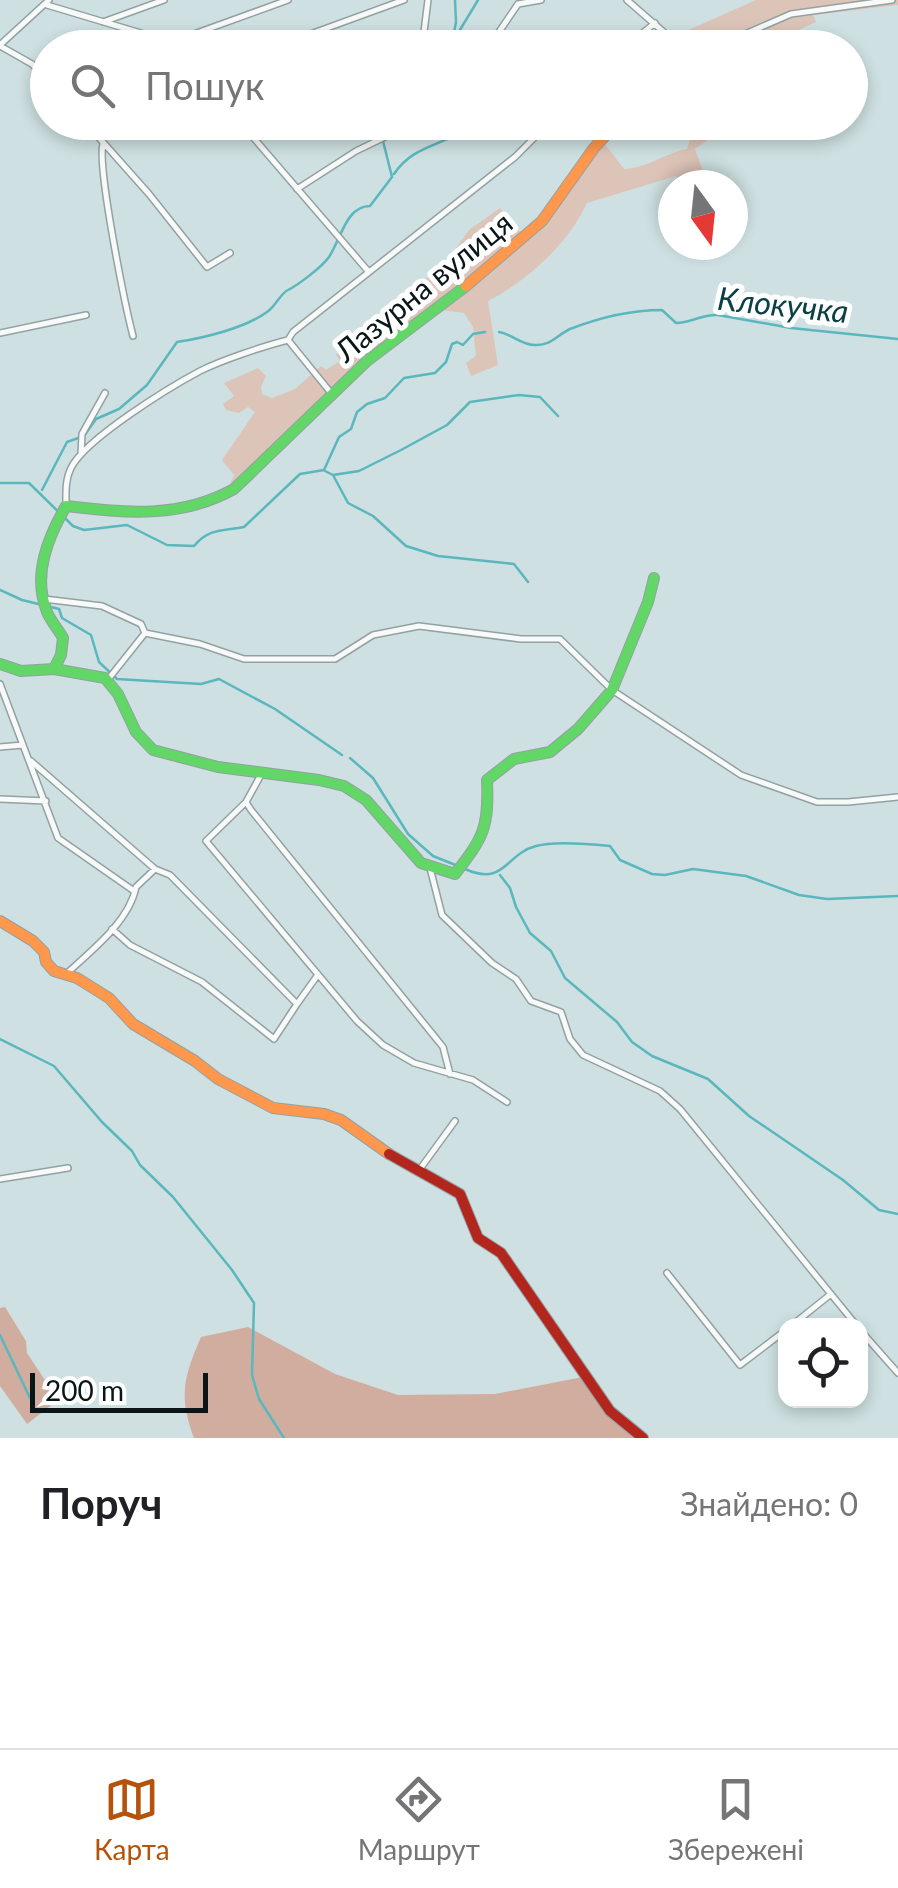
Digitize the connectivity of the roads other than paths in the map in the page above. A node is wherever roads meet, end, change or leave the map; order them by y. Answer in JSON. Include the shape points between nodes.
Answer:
{"nodes":[{"id":1,"x":164,"y":0,"type":"edge"},
{"id":2,"x":288,"y":0,"type":"edge"},
{"id":3,"x":404,"y":0,"type":"edge"},
{"id":4,"x":428,"y":0,"type":"edge"},
{"id":5,"x":541,"y":0,"type":"edge"},
{"id":6,"x":627,"y":0,"type":"edge"},
{"id":7,"x":892,"y":0,"type":"edge"},
{"id":8,"x":48,"y":2,"type":"edge"},
{"id":9,"x":852,"y":2,"type":"edge"},
{"id":10,"x":103,"y":22,"type":"junction"},
{"id":11,"x":655,"y":23,"type":"junction"},
{"id":12,"x":129,"y":30,"type":"edge"},
{"id":13,"x":202,"y":30,"type":"edge"},
{"id":14,"x":322,"y":30,"type":"edge"},
{"id":15,"x":424,"y":30,"type":"edge"},
{"id":16,"x":500,"y":30,"type":"edge"},
{"id":17,"x":646,"y":30,"type":"edge"},
{"id":18,"x":663,"y":30,"type":"edge"},
{"id":19,"x":754,"y":30,"type":"edge"},
{"id":20,"x":0,"y":45,"type":"edge"},
{"id":21,"x":30,"y":63,"type":"edge"},
{"id":22,"x":101,"y":140,"type":"edge"},
{"id":23,"x":255,"y":140,"type":"edge"},
{"id":24,"x":377,"y":140,"type":"edge"},
{"id":25,"x":533,"y":140,"type":"edge"},
{"id":26,"x":602,"y":140,"type":"edge"},
{"id":27,"x":104,"y":144,"type":"junction"},
{"id":28,"x":297,"y":189,"type":"junction"},
{"id":29,"x":230,"y":252,"type":"dead end"},
{"id":30,"x":368,"y":271,"type":"junction"},
{"id":31,"x":86,"y":314,"type":"dead end"},
{"id":32,"x":0,"y":333,"type":"edge"},
{"id":33,"x":132,"y":336,"type":"dead end"},
{"id":34,"x":288,"y":340,"type":"junction"},
{"id":35,"x":105,"y":393,"type":"dead end"},
{"id":36,"x":332,"y":393,"type":"junction"},
{"id":37,"x":80,"y":454,"type":"junction"},
{"id":38,"x":63,"y":512,"type":"junction"},
{"id":39,"x":654,"y":578,"type":"dead end"},
{"id":40,"x":44,"y":603,"type":"junction"},
{"id":41,"x":145,"y":634,"type":"junction"},
{"id":42,"x":0,"y":664,"type":"edge"},
{"id":43,"x":54,"y":669,"type":"junction"},
{"id":44,"x":110,"y":676,"type":"junction"},
{"id":45,"x":0,"y":684,"type":"edge"},
{"id":46,"x":612,"y":690,"type":"junction"},
{"id":47,"x":22,"y":745,"type":"junction"},
{"id":48,"x":0,"y":747,"type":"edge"},
{"id":49,"x":31,"y":762,"type":"junction"},
{"id":50,"x":262,"y":773,"type":"junction"},
{"id":51,"x":898,"y":797,"type":"edge"},
{"id":52,"x":0,"y":799,"type":"edge"},
{"id":53,"x":46,"y":800,"type":"junction"},
{"id":54,"x":246,"y":802,"type":"junction"},
{"id":55,"x":430,"y":868,"type":"junction"},
{"id":56,"x":156,"y":869,"type":"junction"},
{"id":57,"x":134,"y":891,"type":"junction"},
{"id":58,"x":0,"y":921,"type":"edge"},
{"id":59,"x":112,"y":929,"type":"junction"},
{"id":60,"x":65,"y":975,"type":"junction"},
{"id":61,"x":318,"y":975,"type":"junction"},
{"id":62,"x":296,"y":1004,"type":"junction"},
{"id":63,"x":450,"y":1074,"type":"junction"},
{"id":64,"x":507,"y":1102,"type":"dead end"},
{"id":65,"x":455,"y":1121,"type":"dead end"},
{"id":66,"x":68,"y":1168,"type":"dead end"},
{"id":67,"x":420,"y":1169,"type":"junction"},
{"id":68,"x":0,"y":1179,"type":"edge"},
{"id":69,"x":667,"y":1273,"type":"dead end"},
{"id":70,"x":831,"y":1294,"type":"junction"},
{"id":71,"x":801,"y":1318,"type":"edge"},
{"id":72,"x":851,"y":1318,"type":"edge"},
{"id":73,"x":778,"y":1336,"type":"edge"},
{"id":74,"x":868,"y":1338,"type":"edge"},
{"id":75,"x":898,"y":1373,"type":"edge"},
{"id":76,"x":643,"y":1438,"type":"edge"}],
"edges":[{"from":1,"to":10,"type":"street"},
{"from":2,"to":13,"type":"street"},
{"from":3,"to":14,"type":"street"},
{"from":4,"to":15,"type":"street"},
{"from":5,"to":16,"type":"street","via":[[518,4]]},
{"from":6,"to":11,"type":"street"},
{"from":7,"to":9,"type":"street"},
{"from":8,"to":10,"type":"street"},
{"from":8,"to":20,"type":"street"},
{"from":9,"to":19,"type":"street","via":[[791,14]]},
{"from":10,"to":12,"type":"street"},
{"from":11,"to":17,"type":"street"},
{"from":11,"to":18,"type":"street"},
{"from":20,"to":21,"type":"street"},
{"from":22,"to":27,"type":"street"},
{"from":23,"to":28,"type":"street"},
{"from":24,"to":28,"type":"street"},
{"from":25,"to":30,"type":"street","name":"Лазурна вулиця"},
{"from":26,"to":36,"type":"street","name":"Лазурна вулиця","via":[[530,234]]},
{"from":27,"to":29,"type":"street","via":[[207,267]]},
{"from":27,"to":33,"type":"street"},
{"from":28,"to":30,"type":"street"},
{"from":30,"to":34,"type":"street","name":"Лазурна вулиця"},
{"from":31,"to":32,"type":"street"},
{"from":34,"to":36,"type":"street","name":"Лазурна вулиця"},
{"from":34,"to":37,"type":"street","name":"Лазурна вулиця","via":[[200,370]]},
{"from":35,"to":37,"type":"street","via":[[81,436]]},
{"from":36,"to":38,"type":"street","name":"Лазурна вулиця","via":[[250,477],[213,502],[185,512]]},
{"from":37,"to":38,"type":"street","via":[[66,482]]},
{"from":38,"to":40,"type":"street","via":[[41,562]]},
{"from":39,"to":46,"type":"street"},
{"from":40,"to":41,"type":"street","via":[[102,606],[141,624]]},
{"from":40,"to":43,"type":"street","via":[[64,643]]},
{"from":41,"to":44,"type":"street"},
{"from":41,"to":46,"type":"street","via":[[244,659],[335,659],[373,635],[404,627],[560,639]]},
{"from":42,"to":43,"type":"street","via":[[21,672]]},
{"from":43,"to":44,"type":"street"},
{"from":44,"to":50,"type":"street","via":[[130,725],[153,751]]},
{"from":45,"to":47,"type":"street"},
{"from":46,"to":51,"type":"street","via":[[769,788],[817,802]]},
{"from":46,"to":55,"type":"street","via":[[550,752],[514,759],[486,780],[489,819],[475,849],[456,874]]},
{"from":47,"to":48,"type":"street"},
{"from":47,"to":49,"type":"street"},
{"from":49,"to":53,"type":"street"},
{"from":49,"to":56,"type":"street"},
{"from":50,"to":54,"type":"street"},
{"from":50,"to":55,"type":"street","via":[[349,788],[366,799],[404,850]]},
{"from":52,"to":53,"type":"street"},
{"from":53,"to":57,"type":"street","via":[[58,838]]},
{"from":54,"to":61,"type":"street","via":[[206,841]]},
{"from":54,"to":63,"type":"street","via":[[443,1047]]},
{"from":55,"to":70,"type":"street","via":[[442,914],[516,979],[531,1001],[561,1012],[583,1055],[660,1092],[680,1109]]},
{"from":56,"to":57,"type":"street"},
{"from":56,"to":62,"type":"street","via":[[170,874]]},
{"from":57,"to":59,"type":"street"},
{"from":58,"to":60,"type":"street","via":[[33,941],[54,971]]},
{"from":59,"to":60,"type":"street"},
{"from":59,"to":62,"type":"street","via":[[130,946],[202,982],[274,1039]]},
{"from":60,"to":67,"type":"street","via":[[109,998],[133,1024],[253,1099],[341,1120]]},
{"from":61,"to":62,"type":"street"},
{"from":61,"to":63,"type":"street","via":[[383,1044]]},
{"from":63,"to":64,"type":"street"},
{"from":65,"to":67,"type":"street"},
{"from":66,"to":68,"type":"street"},
{"from":67,"to":76,"type":"street","via":[[460,1194],[478,1238],[513,1269],[610,1411]]},
{"from":69,"to":73,"type":"street","via":[[740,1366]]},
{"from":70,"to":71,"type":"street"},
{"from":70,"to":72,"type":"street"},
{"from":74,"to":75,"type":"street"}]}
